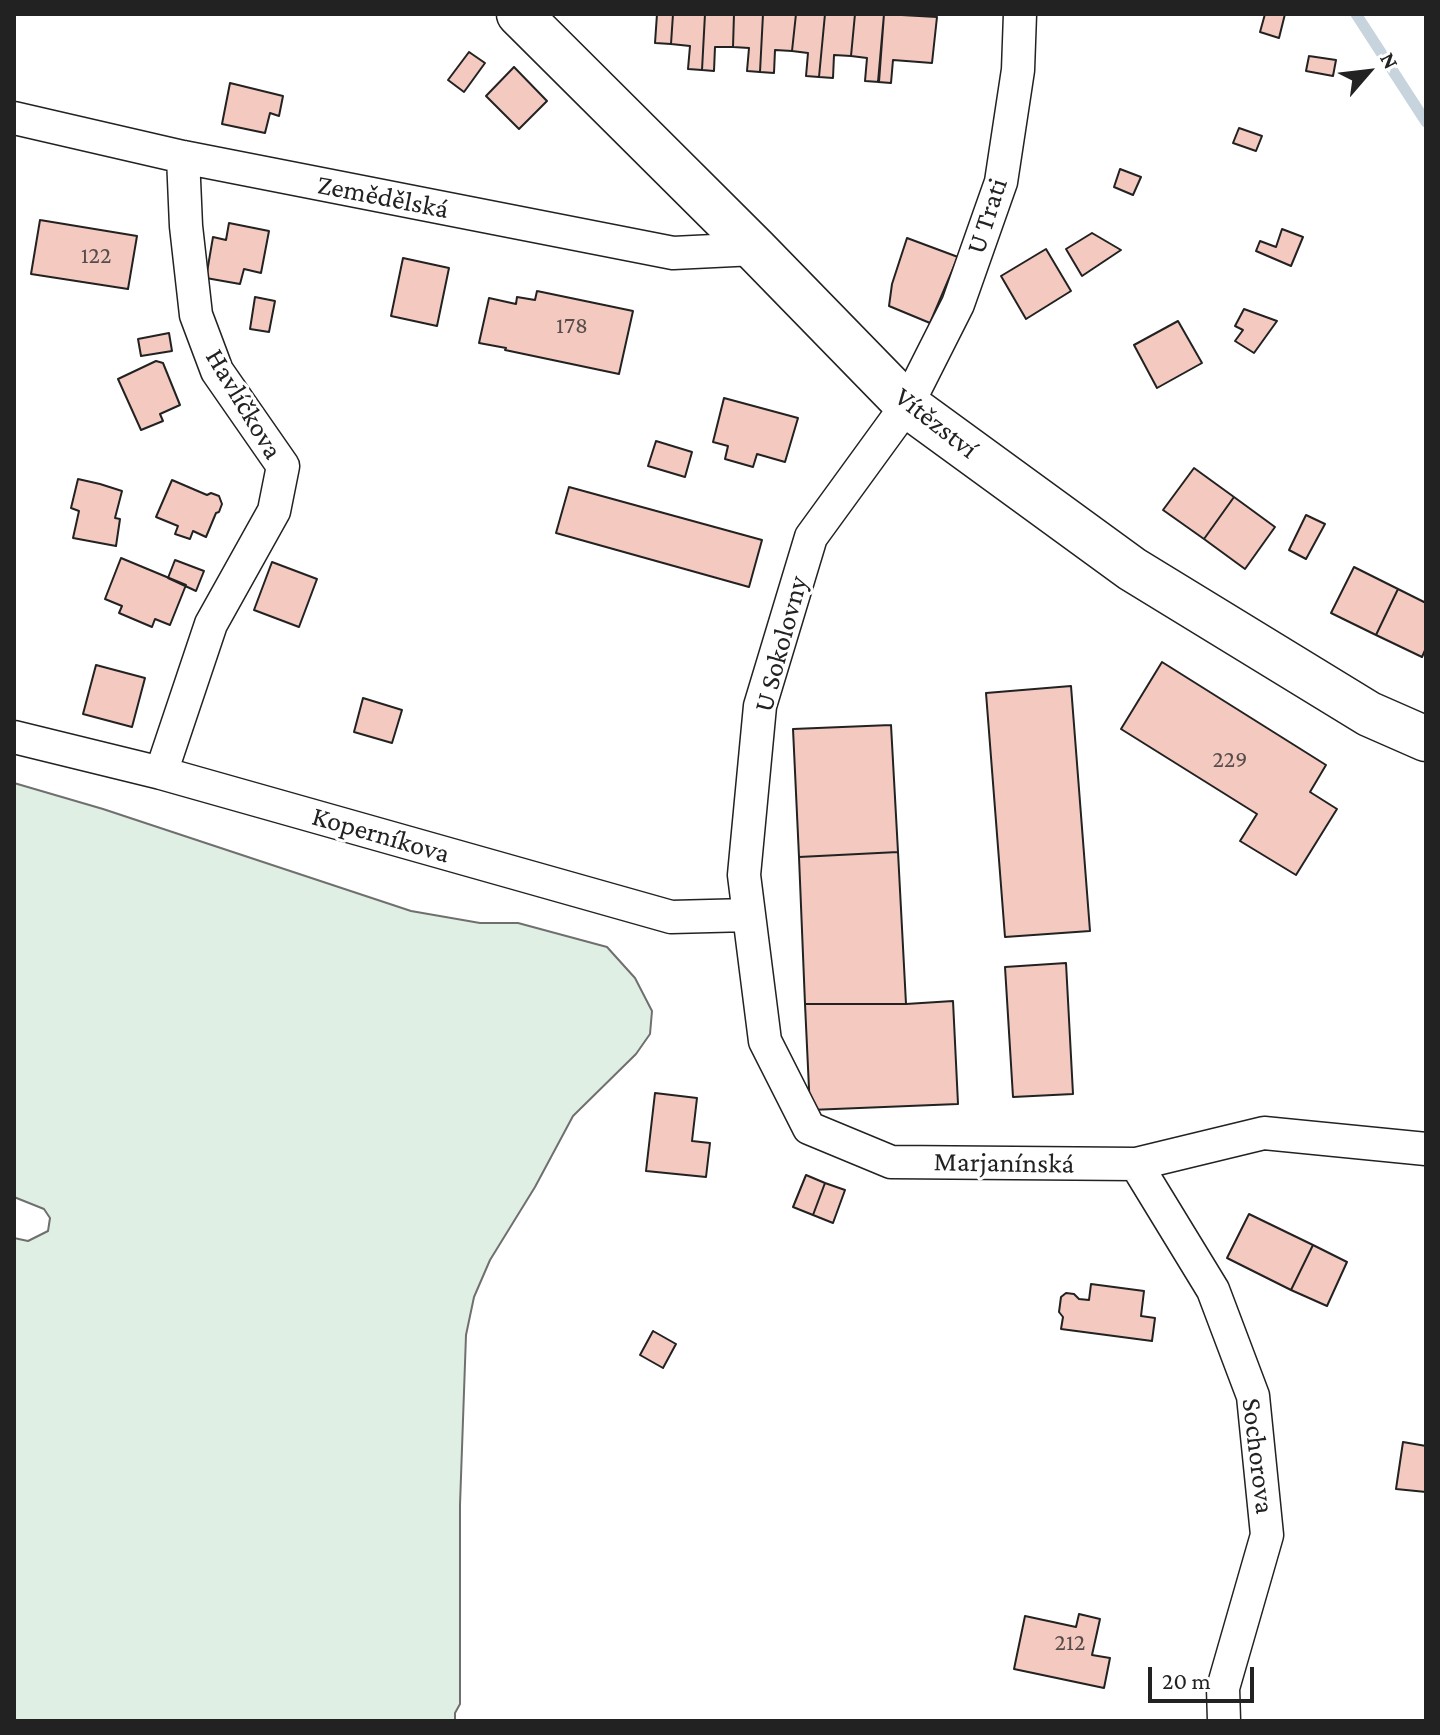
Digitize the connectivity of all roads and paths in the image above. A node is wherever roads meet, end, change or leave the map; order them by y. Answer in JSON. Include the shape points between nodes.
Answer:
{"nodes":[{"id":1,"x":519,"y":14,"type":"edge"},
{"id":2,"x":1020,"y":14,"type":"edge"},
{"id":3,"x":14,"y":118,"type":"edge"},
{"id":4,"x":183,"y":157,"type":"junction"},
{"id":5,"x":755,"y":249,"type":"junction"},
{"id":6,"x":907,"y":405,"type":"junction"},
{"id":7,"x":14,"y":737,"type":"edge"},
{"id":8,"x":1426,"y":739,"type":"edge"},
{"id":9,"x":161,"y":773,"type":"junction"},
{"id":10,"x":749,"y":915,"type":"junction"},
{"id":11,"x":1426,"y":1149,"type":"edge"},
{"id":12,"x":1136,"y":1164,"type":"junction"},
{"id":13,"x":1224,"y":1721,"type":"edge"}],
"edges":[{"from":1,"to":5,"type":"main road","name":"Vítězství"},
{"from":2,"to":6,"type":"street","name":"U Trati","via":[[1018,70],[1001,182],[958,304]]},
{"from":3,"to":4,"type":"street","name":"Zemědělská"},
{"from":4,"to":5,"type":"street","name":"Zemědělská","via":[[673,253]]},
{"from":4,"to":9,"type":"street","name":"Havlíčkova","via":[[196,315],[217,371],[283,466],[274,511],[211,624]]},
{"from":5,"to":6,"type":"main road","name":"Vítězství"},
{"from":6,"to":8,"type":"main road","name":"Vítězství","via":[[1132,569],[1369,714]]},
{"from":6,"to":10,"type":"street","name":"U Sokolovny","via":[[811,537],[760,706],[744,875]]},
{"from":7,"to":9,"type":"street","name":"Koperníkova"},
{"from":9,"to":10,"type":"street","name":"Koperníkova","via":[[671,917]]},
{"from":10,"to":12,"type":"street","name":"Marjanínská","via":[[765,1041],[809,1128],[891,1162]]},
{"from":11,"to":12,"type":"street","name":"Marjanínská","via":[[1264,1133]]},
{"from":12,"to":13,"type":"street","name":"Sochorova","via":[[1213,1290],[1253,1396],[1267,1535],[1223,1688]]}]}
